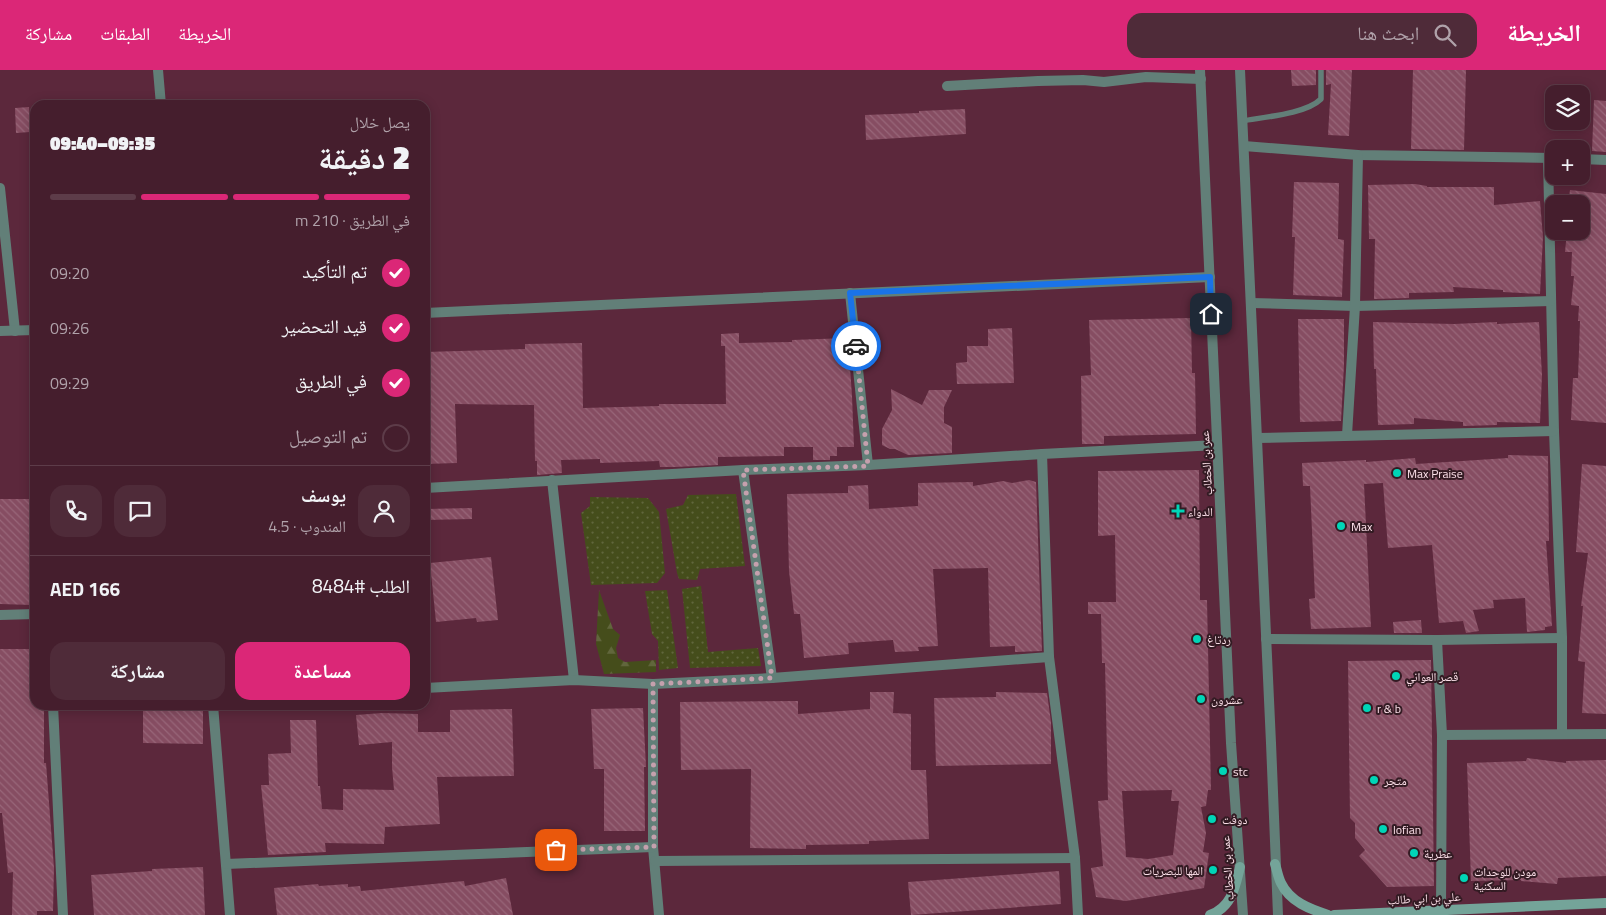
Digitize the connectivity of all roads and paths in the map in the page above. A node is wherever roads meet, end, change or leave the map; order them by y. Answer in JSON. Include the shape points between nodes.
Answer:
{"nodes":[{"id":1,"x":158,"y":70,"type":"edge"},
{"id":2,"x":1240,"y":70,"type":"edge"},
{"id":3,"x":1320,"y":70,"type":"edge"},
{"id":4,"x":1200,"y":75,"type":"edge"},
{"id":5,"x":947,"y":86,"type":"dead end"},
{"id":6,"x":161,"y":100,"type":"edge"},
{"id":7,"x":1242,"y":121,"type":"junction"},
{"id":8,"x":1244,"y":146,"type":"junction"},
{"id":9,"x":1358,"y":155,"type":"junction"},
{"id":10,"x":1545,"y":158,"type":"edge"},
{"id":11,"x":1590,"y":159,"type":"edge"},
{"id":12,"x":1606,"y":160,"type":"edge"},
{"id":13,"x":1551,"y":185,"type":"edge"},
{"id":14,"x":0,"y":188,"type":"edge"},
{"id":15,"x":1210,"y":277,"type":"junction"},
{"id":16,"x":850,"y":293,"type":"junction"},
{"id":17,"x":1551,"y":301,"type":"junction"},
{"id":18,"x":1251,"y":303,"type":"junction"},
{"id":19,"x":1355,"y":306,"type":"junction"},
{"id":20,"x":430,"y":313,"type":"edge"},
{"id":21,"x":30,"y":330,"type":"edge"},
{"id":22,"x":0,"y":331,"type":"edge"},
{"id":23,"x":15,"y":331,"type":"junction"},
{"id":24,"x":1554,"y":431,"type":"junction"},
{"id":25,"x":1347,"y":435,"type":"junction"},
{"id":26,"x":1257,"y":438,"type":"junction"},
{"id":27,"x":1218,"y":445,"type":"junction"},
{"id":28,"x":1042,"y":454,"type":"junction"},
{"id":29,"x":868,"y":466,"type":"junction"},
{"id":30,"x":743,"y":470,"type":"junction"},
{"id":31,"x":552,"y":480,"type":"junction"},
{"id":32,"x":430,"y":488,"type":"edge"},
{"id":33,"x":30,"y":614,"type":"edge"},
{"id":34,"x":0,"y":615,"type":"edge"},
{"id":35,"x":1562,"y":638,"type":"junction"},
{"id":36,"x":1266,"y":639,"type":"junction"},
{"id":37,"x":1437,"y":640,"type":"junction"},
{"id":38,"x":1050,"y":657,"type":"junction"},
{"id":39,"x":772,"y":678,"type":"junction"},
{"id":40,"x":574,"y":680,"type":"junction"},
{"id":41,"x":653,"y":684,"type":"junction"},
{"id":42,"x":430,"y":688,"type":"edge"},
{"id":43,"x":53,"y":710,"type":"edge"},
{"id":44,"x":213,"y":710,"type":"edge"},
{"id":45,"x":1562,"y":734,"type":"junction"},
{"id":46,"x":1606,"y":734,"type":"edge"},
{"id":47,"x":1442,"y":735,"type":"junction"},
{"id":48,"x":654,"y":847,"type":"junction"},
{"id":49,"x":1075,"y":858,"type":"junction"},
{"id":50,"x":655,"y":862,"type":"junction"},
{"id":51,"x":226,"y":864,"type":"junction"},
{"id":52,"x":1275,"y":864,"type":"junction"},
{"id":53,"x":1240,"y":867,"type":"junction"},
{"id":54,"x":1606,"y":903,"type":"edge"},
{"id":55,"x":1441,"y":910,"type":"junction"},
{"id":56,"x":63,"y":915,"type":"edge"},
{"id":57,"x":230,"y":915,"type":"edge"},
{"id":58,"x":659,"y":915,"type":"edge"},
{"id":59,"x":1078,"y":915,"type":"edge"},
{"id":60,"x":1210,"y":915,"type":"edge"},
{"id":61,"x":1243,"y":915,"type":"edge"},
{"id":62,"x":1278,"y":915,"type":"edge"},
{"id":63,"x":1328,"y":915,"type":"edge"},
{"id":64,"x":1334,"y":915,"type":"edge"}],
"edges":[{"from":1,"to":6,"type":"street"},
{"from":2,"to":7,"type":"street"},
{"from":3,"to":7,"type":"lane","via":[[1321,99],[1315,105],[1304,110]]},
{"from":4,"to":5,"type":"street","via":[[1146,76],[1104,82],[1083,80]]},
{"from":4,"to":15,"type":"street","name":"عمر بن الخطاب"},
{"from":7,"to":8,"type":"street"},
{"from":8,"to":9,"type":"street"},
{"from":8,"to":18,"type":"street"},
{"from":9,"to":10,"type":"street"},
{"from":9,"to":19,"type":"street"},
{"from":11,"to":12,"type":"street"},
{"from":13,"to":17,"type":"street"},
{"from":14,"to":23,"type":"street"},
{"from":15,"to":16,"type":"street"},
{"from":15,"to":27,"type":"street","name":"عمر بن الخطاب"},
{"from":16,"to":20,"type":"street"},
{"from":16,"to":29,"type":"street"},
{"from":17,"to":19,"type":"street"},
{"from":17,"to":24,"type":"street"},
{"from":18,"to":19,"type":"street"},
{"from":18,"to":26,"type":"street"},
{"from":19,"to":25,"type":"street"},
{"from":21,"to":23,"type":"street"},
{"from":22,"to":23,"type":"street"},
{"from":24,"to":25,"type":"street"},
{"from":24,"to":35,"type":"street"},
{"from":25,"to":26,"type":"street"},
{"from":26,"to":36,"type":"street"},
{"from":27,"to":28,"type":"street"},
{"from":27,"to":53,"type":"street","name":"عمر بن الخطاب"},
{"from":28,"to":29,"type":"street"},
{"from":28,"to":38,"type":"street"},
{"from":29,"to":30,"type":"street"},
{"from":30,"to":31,"type":"street"},
{"from":30,"to":39,"type":"street"},
{"from":31,"to":32,"type":"street"},
{"from":31,"to":40,"type":"street"},
{"from":33,"to":34,"type":"street"},
{"from":35,"to":37,"type":"street"},
{"from":35,"to":45,"type":"street"},
{"from":36,"to":37,"type":"street"},
{"from":36,"to":52,"type":"street"},
{"from":37,"to":47,"type":"street"},
{"from":38,"to":39,"type":"street"},
{"from":38,"to":49,"type":"street"},
{"from":39,"to":41,"type":"street"},
{"from":40,"to":41,"type":"street"},
{"from":40,"to":42,"type":"street"},
{"from":41,"to":48,"type":"street"},
{"from":43,"to":56,"type":"street"},
{"from":44,"to":51,"type":"street"},
{"from":45,"to":46,"type":"street"},
{"from":45,"to":47,"type":"street"},
{"from":47,"to":55,"type":"street"},
{"from":48,"to":50,"type":"street"},
{"from":48,"to":51,"type":"street"},
{"from":49,"to":50,"type":"street"},
{"from":49,"to":59,"type":"street"},
{"from":50,"to":58,"type":"street"},
{"from":51,"to":57,"type":"street"},
{"from":52,"to":62,"type":"street"},
{"from":52,"to":63,"type":"main road","via":[[1281,884],[1293,899],[1308,909]]},
{"from":53,"to":60,"type":"main road","via":[[1234,892],[1226,904]]},
{"from":53,"to":61,"type":"street","name":"عمر بن الخطاب"},
{"from":54,"to":55,"type":"main road","name":"علي بن ابي طالب"},
{"from":55,"to":64,"type":"main road","name":"علي بن ابي طالب"}]}
